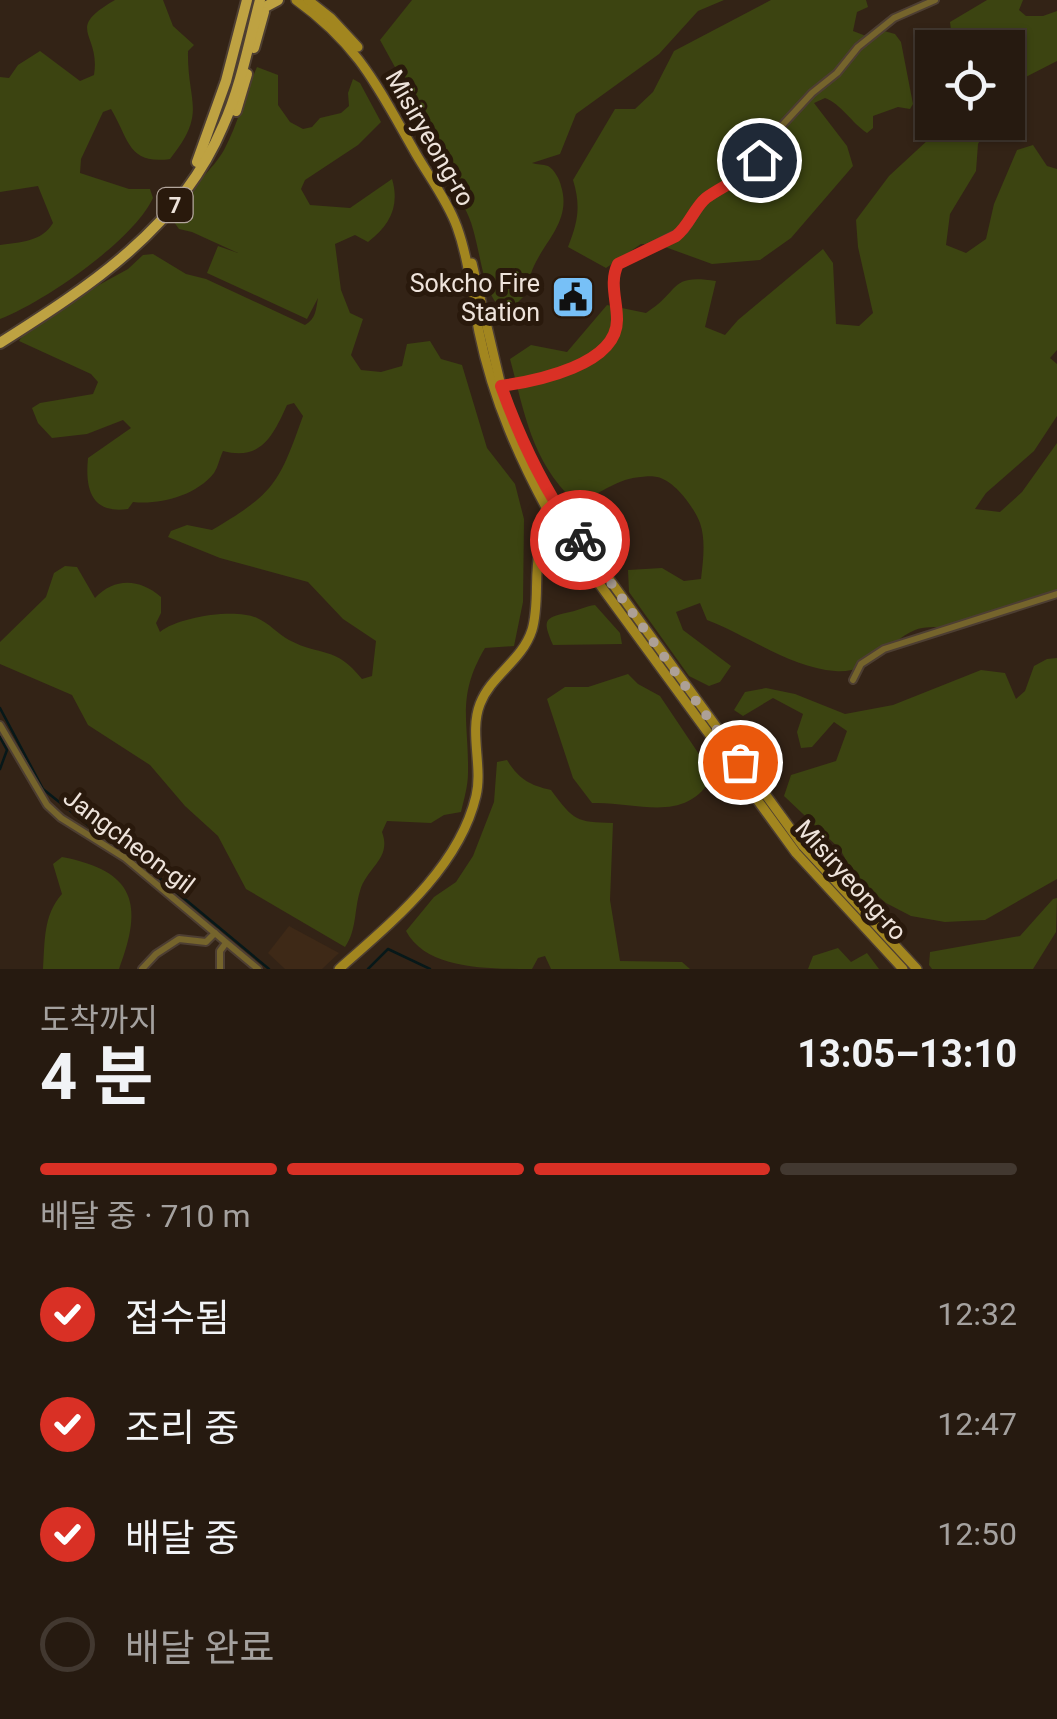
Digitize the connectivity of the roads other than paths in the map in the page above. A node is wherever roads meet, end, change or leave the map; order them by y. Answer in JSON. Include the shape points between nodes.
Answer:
{"nodes":[{"id":1,"x":278,"y":0,"type":"edge"},
{"id":2,"x":296,"y":0,"type":"edge"},
{"id":3,"x":308,"y":0,"type":"edge"},
{"id":4,"x":935,"y":0,"type":"edge"},
{"id":5,"x":258,"y":1,"type":"edge"},
{"id":6,"x":201,"y":162,"type":"junction"},
{"id":7,"x":0,"y":340,"type":"edge"},
{"id":8,"x":501,"y":386,"type":"junction"},
{"id":9,"x":559,"y":519,"type":"junction"},
{"id":10,"x":1057,"y":594,"type":"edge"},
{"id":11,"x":853,"y":680,"type":"dead end"},
{"id":12,"x":0,"y":725,"type":"edge"},
{"id":13,"x":214,"y":933,"type":"junction"},
{"id":14,"x":226,"y":942,"type":"junction"},
{"id":15,"x":142,"y":969,"type":"edge"},
{"id":16,"x":220,"y":969,"type":"edge"},
{"id":17,"x":258,"y":969,"type":"edge"},
{"id":18,"x":340,"y":969,"type":"edge"},
{"id":19,"x":903,"y":969,"type":"edge"},
{"id":20,"x":917,"y":969,"type":"edge"}],
"edges":[{"from":1,"to":5,"type":"main road"},
{"from":2,"to":9,"type":"main road","name":"Misiryeong-ro","via":[[360,58],[454,219],[499,405],[525,468]]},
{"from":3,"to":8,"type":"main road","name":"Misiryeong-ro","via":[[357,45],[456,212]]},
{"from":4,"to":8,"type":"street","via":[[894,18],[858,47],[775,134],[752,168],[704,200],[684,230],[623,259],[614,273],[614,339],[561,374]]},
{"from":5,"to":6,"type":"main road"},
{"from":5,"to":6,"type":"main road","via":[[233,118]]},
{"from":6,"to":7,"type":"main road","number":"7","via":[[173,208],[131,252]]},
{"from":8,"to":9,"type":"main road","name":"Misiryeong-ro"},
{"from":9,"to":18,"type":"main road","via":[[542,536],[528,640],[486,690],[478,710],[477,792],[469,821],[424,888]]},
{"from":9,"to":19,"type":"main road","name":"Misiryeong-ro","via":[[796,853]]},
{"from":9,"to":20,"type":"main road","name":"Misiryeong-ro","via":[[803,846]]},
{"from":10,"to":11,"type":"street","via":[[884,649],[861,664]]},
{"from":12,"to":13,"type":"street","name":"Jangcheon-gil","via":[[47,805],[125,858]]},
{"from":13,"to":14,"type":"street","name":"Jangcheon-gil"},
{"from":13,"to":15,"type":"street","via":[[206,942],[179,939]]},
{"from":14,"to":16,"type":"street"},
{"from":14,"to":17,"type":"street","name":"Jangcheon-gil"}]}
